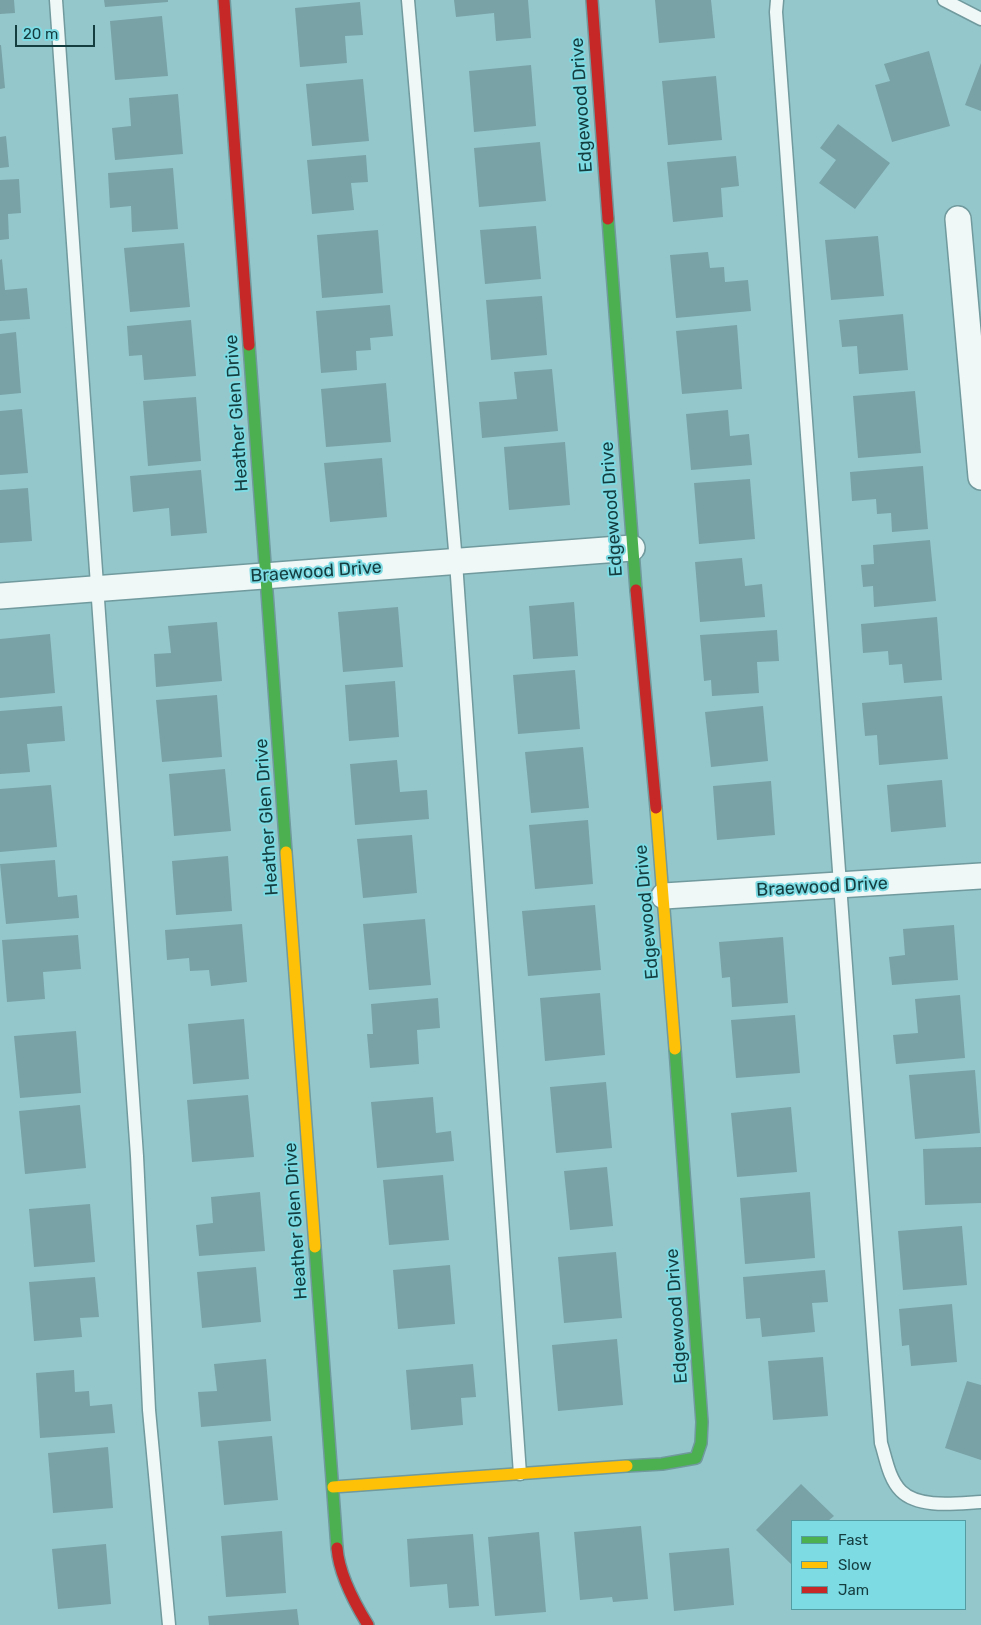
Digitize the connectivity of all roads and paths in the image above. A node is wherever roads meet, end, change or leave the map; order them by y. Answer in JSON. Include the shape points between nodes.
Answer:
{"nodes":[{"id":1,"x":56,"y":0,"type":"edge"},
{"id":2,"x":224,"y":0,"type":"edge"},
{"id":3,"x":408,"y":0,"type":"edge"},
{"id":4,"x":592,"y":0,"type":"edge"},
{"id":5,"x":777,"y":0,"type":"edge"},
{"id":6,"x":944,"y":0,"type":"edge"},
{"id":7,"x":981,"y":19,"type":"edge"},
{"id":8,"x":958,"y":219,"type":"dead end"},
{"id":9,"x":981,"y":477,"type":"edge"},
{"id":10,"x":632,"y":548,"type":"junction"},
{"id":11,"x":456,"y":562,"type":"junction"},
{"id":12,"x":267,"y":576,"type":"junction"},
{"id":13,"x":97,"y":588,"type":"junction"},
{"id":14,"x":0,"y":596,"type":"edge"},
{"id":15,"x":981,"y":876,"type":"edge"},
{"id":16,"x":840,"y":886,"type":"junction"},
{"id":17,"x":664,"y":896,"type":"junction"},
{"id":18,"x":520,"y":1474,"type":"junction"},
{"id":19,"x":333,"y":1487,"type":"junction"},
{"id":20,"x":981,"y":1502,"type":"edge"},
{"id":21,"x":170,"y":1625,"type":"edge"},
{"id":22,"x":368,"y":1625,"type":"edge"}],
"edges":[{"from":1,"to":13,"type":"lane"},
{"from":2,"to":12,"type":"street","name":"Heather Glen Drive"},
{"from":3,"to":11,"type":"lane"},
{"from":4,"to":10,"type":"street","name":"Edgewood Drive"},
{"from":5,"to":16,"type":"lane"},
{"from":6,"to":7,"type":"lane"},
{"from":8,"to":9,"type":"street"},
{"from":10,"to":11,"type":"street","name":"Braewood Drive"},
{"from":10,"to":17,"type":"street","name":"Edgewood Drive"},
{"from":11,"to":12,"type":"street","name":"Braewood Drive"},
{"from":11,"to":18,"type":"lane"},
{"from":12,"to":13,"type":"street","name":"Braewood Drive"},
{"from":12,"to":19,"type":"street","name":"Heather Glen Drive"},
{"from":13,"to":14,"type":"street","name":"Braewood Drive"},
{"from":13,"to":21,"type":"lane","via":[[137,1156],[149,1410]]},
{"from":15,"to":16,"type":"street","name":"Braewood Drive"},
{"from":16,"to":17,"type":"street","name":"Braewood Drive"},
{"from":16,"to":20,"type":"lane","via":[[881,1443],[890,1472],[901,1491],[941,1505]]},
{"from":17,"to":18,"type":"street","name":"Edgewood Drive","via":[[701,1443],[696,1458],[662,1464]]},
{"from":18,"to":19,"type":"street","name":"Edgewood Drive"},
{"from":19,"to":22,"type":"street","name":"Heather Glen Drive","via":[[338,1558],[357,1608]]}]}
